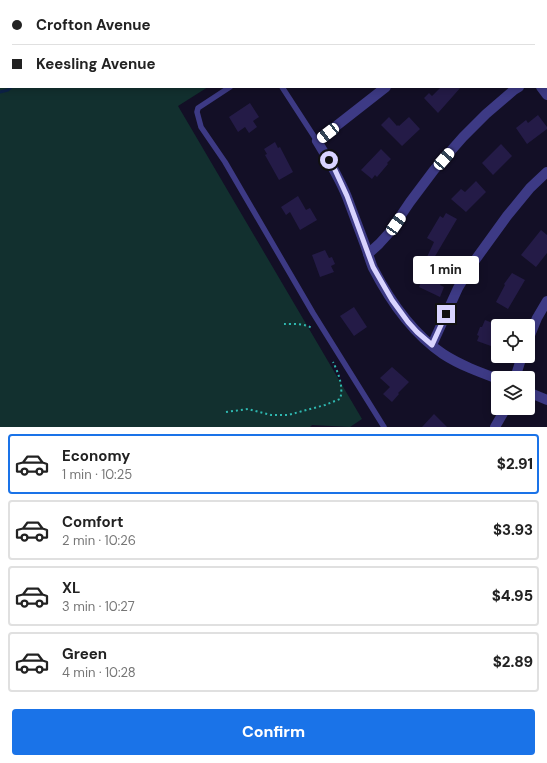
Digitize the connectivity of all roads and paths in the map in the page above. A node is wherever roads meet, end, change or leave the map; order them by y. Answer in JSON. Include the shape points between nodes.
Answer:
{"nodes":[{"id":1,"x":228,"y":88,"type":"edge"},
{"id":2,"x":283,"y":88,"type":"edge"},
{"id":3,"x":385,"y":88,"type":"edge"},
{"id":4,"x":518,"y":88,"type":"edge"},
{"id":5,"x":317,"y":140,"type":"junction"},
{"id":6,"x":547,"y":172,"type":"edge"},
{"id":7,"x":368,"y":254,"type":"junction"},
{"id":8,"x":547,"y":301,"type":"edge"},
{"id":9,"x":284,"y":324,"type":"dead end"},
{"id":10,"x":535,"y":325,"type":"edge"},
{"id":11,"x":315,"y":331,"type":"dead end"},
{"id":12,"x":432,"y":345,"type":"junction"},
{"id":13,"x":332,"y":359,"type":"dead end"},
{"id":14,"x":491,"y":376,"type":"edge"},
{"id":15,"x":535,"y":395,"type":"edge"},
{"id":16,"x":547,"y":400,"type":"edge"},
{"id":17,"x":226,"y":412,"type":"dead end"},
{"id":18,"x":502,"y":415,"type":"edge"},
{"id":19,"x":384,"y":427,"type":"edge"},
{"id":20,"x":495,"y":427,"type":"edge"}],
"edges":[{"from":1,"to":19,"type":"lane","via":[[198,108],[196,112],[201,127],[225,162],[313,313]]},
{"from":2,"to":5,"type":"lane"},
{"from":3,"to":5,"type":"street"},
{"from":4,"to":7,"type":"street","via":[[463,137],[434,170],[389,233]]},
{"from":5,"to":7,"type":"street","via":[[347,196]]},
{"from":6,"to":12,"type":"street","via":[[507,216],[473,263],[458,288]]},
{"from":7,"to":12,"type":"street","via":[[392,300],[413,327]]},
{"from":8,"to":10,"type":"street"},
{"from":9,"to":11,"type":"path","via":[[304,325]]},
{"from":12,"to":14,"type":"street","via":[[461,365]]},
{"from":13,"to":17,"type":"path","via":[[340,381],[340,399],[288,415],[271,415],[248,409]]},
{"from":15,"to":16,"type":"street"},
{"from":18,"to":20,"type":"street"}]}
